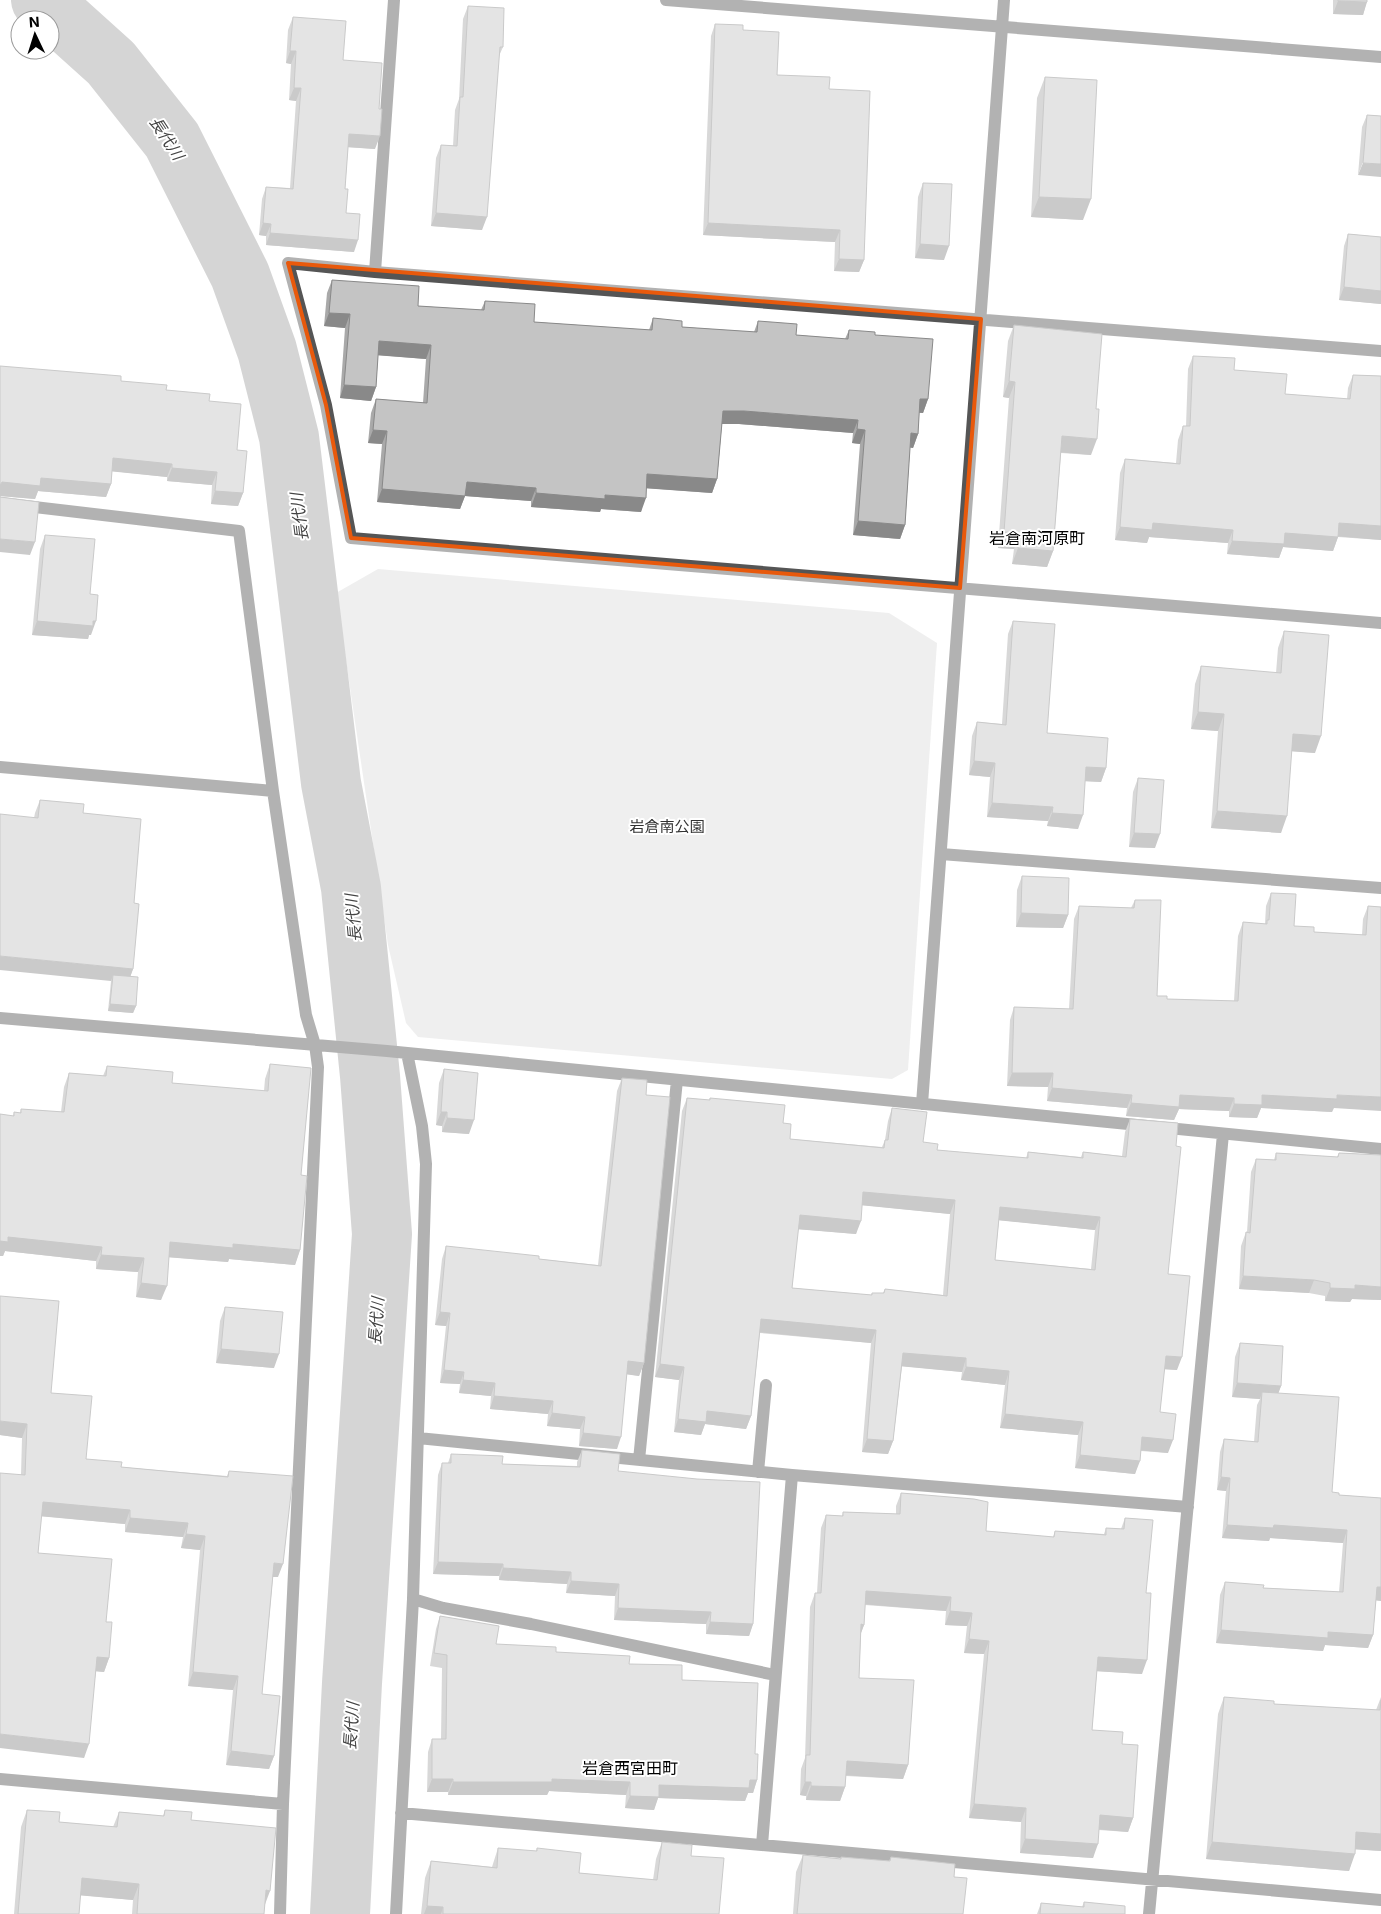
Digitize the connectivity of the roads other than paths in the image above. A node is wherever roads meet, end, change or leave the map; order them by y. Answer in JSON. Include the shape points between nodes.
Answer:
{"nodes":[{"id":1,"x":394,"y":0,"type":"edge"},
{"id":2,"x":666,"y":0,"type":"edge"},
{"id":3,"x":1004,"y":0,"type":"edge"},
{"id":4,"x":1002,"y":27,"type":"junction"},
{"id":5,"x":1381,"y":57,"type":"edge"},
{"id":6,"x":375,"y":272,"type":"junction"},
{"id":7,"x":981,"y":319,"type":"junction"},
{"id":8,"x":1381,"y":351,"type":"edge"},
{"id":9,"x":0,"y":503,"type":"edge"},
{"id":10,"x":960,"y":588,"type":"junction"},
{"id":11,"x":1381,"y":623,"type":"edge"},
{"id":12,"x":0,"y":767,"type":"edge"},
{"id":13,"x":273,"y":791,"type":"junction"},
{"id":14,"x":941,"y":854,"type":"junction"},
{"id":15,"x":1381,"y":888,"type":"edge"},
{"id":16,"x":0,"y":1018,"type":"edge"},
{"id":17,"x":315,"y":1045,"type":"junction"},
{"id":18,"x":407,"y":1053,"type":"junction"},
{"id":19,"x":677,"y":1080,"type":"junction"},
{"id":20,"x":922,"y":1104,"type":"junction"},
{"id":21,"x":1223,"y":1134,"type":"junction"},
{"id":22,"x":1381,"y":1149,"type":"edge"},
{"id":23,"x":766,"y":1385,"type":"dead end"},
{"id":24,"x":418,"y":1438,"type":"junction"},
{"id":25,"x":639,"y":1460,"type":"junction"},
{"id":26,"x":758,"y":1472,"type":"junction"},
{"id":27,"x":792,"y":1476,"type":"junction"},
{"id":28,"x":1188,"y":1507,"type":"junction"},
{"id":29,"x":412,"y":1599,"type":"junction"},
{"id":30,"x":775,"y":1675,"type":"junction"},
{"id":31,"x":0,"y":1779,"type":"edge"},
{"id":32,"x":283,"y":1804,"type":"junction"},
{"id":33,"x":401,"y":1814,"type":"junction"},
{"id":34,"x":762,"y":1845,"type":"junction"},
{"id":35,"x":1153,"y":1880,"type":"junction"},
{"id":36,"x":1381,"y":1900,"type":"edge"},
{"id":37,"x":280,"y":1914,"type":"edge"},
{"id":38,"x":396,"y":1914,"type":"edge"},
{"id":39,"x":1150,"y":1914,"type":"edge"}],
"edges":[{"from":1,"to":6,"type":"street"},
{"from":2,"to":4,"type":"street"},
{"from":3,"to":4,"type":"street"},
{"from":4,"to":5,"type":"street"},
{"from":4,"to":7,"type":"street"},
{"from":6,"to":7,"type":"street"},
{"from":6,"to":10,"type":"street","via":[[288,263],[326,405],[351,538]]},
{"from":7,"to":8,"type":"street"},
{"from":7,"to":10,"type":"street"},
{"from":9,"to":13,"type":"street","via":[[239,531]]},
{"from":10,"to":11,"type":"street"},
{"from":10,"to":14,"type":"street"},
{"from":12,"to":13,"type":"street"},
{"from":13,"to":17,"type":"street","via":[[306,1015]]},
{"from":14,"to":15,"type":"street"},
{"from":14,"to":20,"type":"street"},
{"from":16,"to":17,"type":"street"},
{"from":17,"to":18,"type":"street"},
{"from":17,"to":32,"type":"street","via":[[318,1067]]},
{"from":18,"to":19,"type":"street"},
{"from":18,"to":24,"type":"street","via":[[426,1164]]},
{"from":19,"to":20,"type":"street"},
{"from":19,"to":25,"type":"street"},
{"from":20,"to":21,"type":"street"},
{"from":21,"to":22,"type":"street"},
{"from":21,"to":28,"type":"street"},
{"from":23,"to":26,"type":"street"},
{"from":24,"to":25,"type":"street"},
{"from":24,"to":29,"type":"street"},
{"from":25,"to":26,"type":"street"},
{"from":26,"to":27,"type":"street"},
{"from":27,"to":28,"type":"street"},
{"from":27,"to":30,"type":"street"},
{"from":28,"to":35,"type":"street"},
{"from":29,"to":30,"type":"street"},
{"from":29,"to":33,"type":"street"},
{"from":30,"to":34,"type":"street"},
{"from":31,"to":32,"type":"street"},
{"from":32,"to":37,"type":"street"},
{"from":33,"to":34,"type":"street"},
{"from":33,"to":38,"type":"street"},
{"from":34,"to":35,"type":"street"},
{"from":35,"to":36,"type":"street"},
{"from":35,"to":39,"type":"street"}]}
